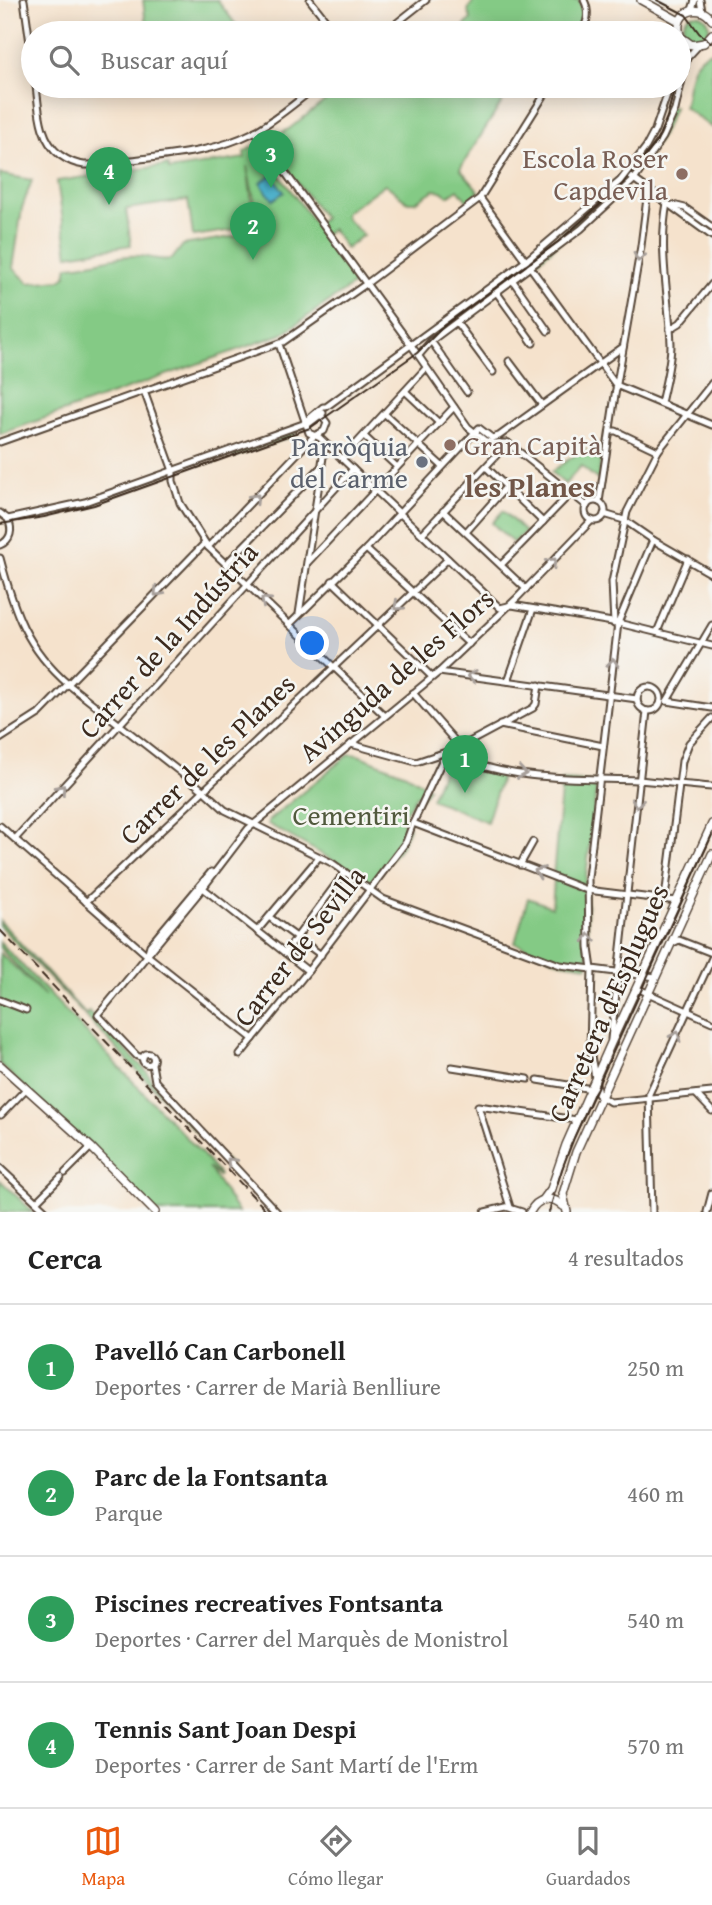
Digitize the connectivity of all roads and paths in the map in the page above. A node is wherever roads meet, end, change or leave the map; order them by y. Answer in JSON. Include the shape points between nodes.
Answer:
{"nodes":[{"id":1,"x":24,"y":0,"type":"edge"},
{"id":2,"x":310,"y":0,"type":"edge"},
{"id":3,"x":426,"y":0,"type":"edge"},
{"id":4,"x":584,"y":0,"type":"edge"},
{"id":5,"x":641,"y":0,"type":"edge"},
{"id":6,"x":698,"y":0,"type":"edge"},
{"id":7,"x":692,"y":10,"type":"junction"},
{"id":8,"x":706,"y":12,"type":"edge"},
{"id":9,"x":712,"y":20,"type":"edge"},
{"id":10,"x":27,"y":21,"type":"edge"},
{"id":11,"x":327,"y":21,"type":"edge"},
{"id":12,"x":399,"y":21,"type":"edge"},
{"id":13,"x":586,"y":21,"type":"edge"},
{"id":14,"x":679,"y":21,"type":"joint"},
{"id":15,"x":705,"y":41,"type":"edge"},
{"id":16,"x":691,"y":54,"type":"edge"},
{"id":17,"x":38,"y":98,"type":"edge"},
{"id":18,"x":300,"y":98,"type":"edge"},
{"id":19,"x":542,"y":98,"type":"edge"},
{"id":20,"x":666,"y":98,"type":"edge"},
{"id":21,"x":678,"y":98,"type":"edge"},
{"id":22,"x":255,"y":131,"type":"junction"},
{"id":23,"x":626,"y":173,"type":"junction"},
{"id":24,"x":634,"y":180,"type":"junction"},
{"id":25,"x":649,"y":190,"type":"junction"},
{"id":26,"x":480,"y":198,"type":"junction"},
{"id":27,"x":667,"y":203,"type":"junction"},
{"id":28,"x":712,"y":227,"type":"edge"},
{"id":29,"x":712,"y":236,"type":"edge"},
{"id":30,"x":527,"y":260,"type":"junction"},
{"id":31,"x":532,"y":267,"type":"junction"},
{"id":32,"x":513,"y":281,"type":"junction"},
{"id":33,"x":366,"y":284,"type":"junction"},
{"id":34,"x":712,"y":284,"type":"edge"},
{"id":35,"x":497,"y":293,"type":"junction"},
{"id":36,"x":457,"y":323,"type":"junction"},
{"id":37,"x":670,"y":329,"type":"junction"},
{"id":38,"x":548,"y":331,"type":"dead end"},
{"id":39,"x":431,"y":341,"type":"junction"},
{"id":40,"x":533,"y":343,"type":"dead end"},
{"id":41,"x":279,"y":344,"type":"junction"},
{"id":42,"x":411,"y":345,"type":"junction"},
{"id":43,"x":623,"y":347,"type":"junction"},
{"id":44,"x":419,"y":355,"type":"junction"},
{"id":45,"x":509,"y":361,"type":"dead end"},
{"id":46,"x":600,"y":363,"type":"junction"},
{"id":47,"x":426,"y":368,"type":"junction"},
{"id":48,"x":493,"y":372,"type":"dead end"},
{"id":49,"x":712,"y":383,"type":"edge"},
{"id":50,"x":616,"y":385,"type":"junction"},
{"id":51,"x":144,"y":391,"type":"junction"},
{"id":52,"x":405,"y":391,"type":"junction"},
{"id":53,"x":467,"y":392,"type":"dead end"},
{"id":54,"x":661,"y":403,"type":"junction"},
{"id":55,"x":542,"y":405,"type":"junction"},
{"id":56,"x":326,"y":407,"type":"junction"},
{"id":57,"x":454,"y":407,"type":"junction"},
{"id":58,"x":314,"y":413,"type":"junction"},
{"id":59,"x":687,"y":413,"type":"junction"},
{"id":60,"x":385,"y":414,"type":"junction"},
{"id":61,"x":321,"y":415,"type":"junction"},
{"id":62,"x":438,"y":422,"type":"junction"},
{"id":63,"x":305,"y":423,"type":"junction"},
{"id":64,"x":712,"y":425,"type":"edge"},
{"id":65,"x":477,"y":430,"type":"junction"},
{"id":66,"x":610,"y":431,"type":"junction"},
{"id":67,"x":314,"y":436,"type":"junction"},
{"id":68,"x":364,"y":436,"type":"junction"},
{"id":69,"x":0,"y":442,"type":"edge"},
{"id":70,"x":508,"y":443,"type":"junction"},
{"id":71,"x":325,"y":444,"type":"junction"},
{"id":72,"x":418,"y":444,"type":"junction"},
{"id":73,"x":658,"y":451,"type":"junction"},
{"id":74,"x":342,"y":459,"type":"junction"},
{"id":75,"x":322,"y":466,"type":"junction"},
{"id":76,"x":442,"y":466,"type":"junction"},
{"id":77,"x":397,"y":467,"type":"junction"},
{"id":78,"x":486,"y":467,"type":"junction"},
{"id":79,"x":353,"y":469,"type":"junction"},
{"id":80,"x":173,"y":471,"type":"junction"},
{"id":81,"x":506,"y":487,"type":"junction"},
{"id":82,"x":376,"y":490,"type":"junction"},
{"id":83,"x":570,"y":494,"type":"junction"},
{"id":84,"x":599,"y":502,"type":"junction"},
{"id":85,"x":587,"y":506,"type":"junction"},
{"id":86,"x":443,"y":511,"type":"junction"},
{"id":87,"x":0,"y":513,"type":"edge"},
{"id":88,"x":314,"y":513,"type":"junction"},
{"id":89,"x":399,"y":514,"type":"junction"},
{"id":90,"x":604,"y":514,"type":"junction"},
{"id":91,"x":8,"y":520,"type":"junction"},
{"id":92,"x":592,"y":520,"type":"junction"},
{"id":93,"x":624,"y":520,"type":"junction"},
{"id":94,"x":543,"y":522,"type":"junction"},
{"id":95,"x":466,"y":532,"type":"junction"},
{"id":96,"x":422,"y":534,"type":"junction"},
{"id":97,"x":653,"y":540,"type":"junction"},
{"id":98,"x":0,"y":545,"type":"edge"},
{"id":99,"x":207,"y":545,"type":"junction"},
{"id":100,"x":366,"y":549,"type":"junction"},
{"id":101,"x":0,"y":558,"type":"edge"},
{"id":102,"x":448,"y":559,"type":"junction"},
{"id":103,"x":688,"y":559,"type":"junction"},
{"id":104,"x":308,"y":562,"type":"junction"},
{"id":105,"x":226,"y":564,"type":"junction"},
{"id":106,"x":501,"y":565,"type":"junction"},
{"id":107,"x":712,"y":574,"type":"edge"},
{"id":108,"x":332,"y":581,"type":"junction"},
{"id":109,"x":246,"y":584,"type":"junction"},
{"id":110,"x":526,"y":589,"type":"junction"},
{"id":111,"x":414,"y":592,"type":"junction"},
{"id":112,"x":508,"y":607,"type":"junction"},
{"id":113,"x":533,"y":609,"type":"junction"},
{"id":114,"x":299,"y":615,"type":"junction"},
{"id":115,"x":616,"y":623,"type":"junction"},
{"id":116,"x":290,"y":624,"type":"junction"},
{"id":117,"x":377,"y":624,"type":"junction"},
{"id":118,"x":712,"y":625,"type":"edge"},
{"id":119,"x":657,"y":632,"type":"junction"},
{"id":120,"x":702,"y":642,"type":"junction"},
{"id":121,"x":468,"y":644,"type":"junction"},
{"id":122,"x":712,"y":646,"type":"edge"},
{"id":123,"x":333,"y":667,"type":"junction"},
{"id":124,"x":439,"y":672,"type":"junction"},
{"id":125,"x":432,"y":677,"type":"junction"},
{"id":126,"x":508,"y":681,"type":"junction"},
{"id":127,"x":69,"y":685,"type":"junction"},
{"id":128,"x":539,"y":685,"type":"junction"},
{"id":129,"x":413,"y":693,"type":"junction"},
{"id":130,"x":610,"y":695,"type":"junction"},
{"id":131,"x":637,"y":699,"type":"junction"},
{"id":132,"x":664,"y":701,"type":"junction"},
{"id":133,"x":712,"y":708,"type":"edge"},
{"id":134,"x":647,"y":711,"type":"junction"},
{"id":135,"x":385,"y":716,"type":"junction"},
{"id":136,"x":712,"y":718,"type":"edge"},
{"id":137,"x":121,"y":724,"type":"junction"},
{"id":138,"x":500,"y":725,"type":"junction"},
{"id":139,"x":0,"y":739,"type":"edge"},
{"id":140,"x":351,"y":744,"type":"junction"},
{"id":141,"x":603,"y":746,"type":"junction"},
{"id":142,"x":457,"y":747,"type":"junction"},
{"id":143,"x":452,"y":754,"type":"junction"},
{"id":144,"x":599,"y":779,"type":"junction"},
{"id":145,"x":640,"y":780,"type":"junction"},
{"id":146,"x":677,"y":784,"type":"junction"},
{"id":147,"x":712,"y":787,"type":"edge"},
{"id":148,"x":203,"y":790,"type":"junction"},
{"id":149,"x":413,"y":823,"type":"junction"},
{"id":150,"x":254,"y":824,"type":"junction"},
{"id":151,"x":712,"y":824,"type":"edge"},
{"id":152,"x":0,"y":826,"type":"edge"},
{"id":153,"x":15,"y":839,"type":"junction"},
{"id":154,"x":533,"y":842,"type":"dead end"},
{"id":155,"x":712,"y":854,"type":"edge"},
{"id":156,"x":225,"y":857,"type":"junction"},
{"id":157,"x":319,"y":857,"type":"junction"},
{"id":158,"x":520,"y":865,"type":"junction"},
{"id":159,"x":345,"y":872,"type":"junction"},
{"id":160,"x":204,"y":888,"type":"junction"},
{"id":161,"x":371,"y":889,"type":"junction"},
{"id":162,"x":587,"y":890,"type":"junction"},
{"id":163,"x":626,"y":893,"type":"junction"},
{"id":164,"x":665,"y":898,"type":"junction"},
{"id":165,"x":677,"y":901,"type":"junction"},
{"id":166,"x":86,"y":902,"type":"junction"},
{"id":167,"x":269,"y":917,"type":"junction"},
{"id":168,"x":257,"y":931,"type":"junction"},
{"id":169,"x":297,"y":937,"type":"junction"},
{"id":170,"x":671,"y":944,"type":"junction"},
{"id":171,"x":285,"y":953,"type":"junction"},
{"id":172,"x":147,"y":955,"type":"junction"},
{"id":173,"x":321,"y":955,"type":"junction"},
{"id":174,"x":712,"y":956,"type":"edge"},
{"id":175,"x":592,"y":970,"type":"junction"},
{"id":176,"x":308,"y":971,"type":"junction"},
{"id":177,"x":619,"y":973,"type":"junction"},
{"id":178,"x":642,"y":976,"type":"junction"},
{"id":179,"x":656,"y":977,"type":"junction"},
{"id":180,"x":634,"y":992,"type":"junction"},
{"id":181,"x":648,"y":993,"type":"junction"},
{"id":182,"x":0,"y":1000,"type":"edge"},
{"id":183,"x":26,"y":1010,"type":"dead end"},
{"id":184,"x":688,"y":1011,"type":"junction"},
{"id":185,"x":712,"y":1022,"type":"edge"},
{"id":186,"x":253,"y":1039,"type":"junction"},
{"id":187,"x":611,"y":1043,"type":"junction"},
{"id":188,"x":240,"y":1055,"type":"dead end"},
{"id":189,"x":0,"y":1065,"type":"edge"},
{"id":190,"x":452,"y":1067,"type":"dead end"},
{"id":191,"x":528,"y":1079,"type":"dead end"},
{"id":192,"x":595,"y":1079,"type":"junction"},
{"id":193,"x":538,"y":1080,"type":"dead end"},
{"id":194,"x":26,"y":1089,"type":"junction"},
{"id":195,"x":712,"y":1092,"type":"edge"},
{"id":196,"x":696,"y":1094,"type":"junction"},
{"id":197,"x":599,"y":1095,"type":"junction"},
{"id":198,"x":649,"y":1098,"type":"junction"},
{"id":199,"x":712,"y":1111,"type":"edge"},
{"id":200,"x":1,"y":1115,"type":"edge"},
{"id":201,"x":577,"y":1120,"type":"junction"},
{"id":202,"x":91,"y":1147,"type":"junction"},
{"id":203,"x":0,"y":1167,"type":"edge"},
{"id":204,"x":712,"y":1193,"type":"edge"},
{"id":205,"x":544,"y":1200,"type":"junction"},
{"id":206,"x":37,"y":1201,"type":"junction"},
{"id":207,"x":510,"y":1208,"type":"junction"},
{"id":208,"x":565,"y":1209,"type":"edge"},
{"id":209,"x":149,"y":1210,"type":"edge"},
{"id":210,"x":47,"y":1212,"type":"edge"},
{"id":211,"x":277,"y":1212,"type":"edge"},
{"id":212,"x":485,"y":1212,"type":"edge"},
{"id":213,"x":522,"y":1212,"type":"edge"},
{"id":214,"x":530,"y":1212,"type":"edge"},
{"id":215,"x":652,"y":1212,"type":"edge"},
{"id":216,"x":707,"y":1212,"type":"edge"}],
"edges":[{"from":1,"to":10,"type":"street"},
{"from":2,"to":11,"type":"street"},
{"from":3,"to":12,"type":"street"},
{"from":4,"to":13,"type":"street"},
{"from":5,"to":14,"type":"street"},
{"from":6,"to":7,"type":"street"},
{"from":6,"to":8,"type":"street"},
{"from":7,"to":8,"type":"street"},
{"from":7,"to":14,"type":"street"},
{"from":8,"to":9,"type":"street"},
{"from":15,"to":16,"type":"street"},
{"from":17,"to":22,"type":"street","via":[[48,142],[59,155],[85,165],[214,147]]},
{"from":18,"to":22,"type":"street"},
{"from":19,"to":26,"type":"street"},
{"from":20,"to":23,"type":"street","via":[[646,147]]},
{"from":21,"to":24,"type":"street","via":[[657,149]]},
{"from":22,"to":33,"type":"street"},
{"from":23,"to":24,"type":"street"},
{"from":23,"to":30,"type":"street"},
{"from":24,"to":25,"type":"street"},
{"from":24,"to":31,"type":"street"},
{"from":25,"to":27,"type":"street"},
{"from":25,"to":43,"type":"street","one_way":true},
{"from":26,"to":30,"type":"street"},
{"from":26,"to":33,"type":"street"},
{"from":27,"to":28,"type":"street","via":[[685,208]]},
{"from":27,"to":29,"type":"street"},
{"from":27,"to":37,"type":"street","via":[[662,251]]},
{"from":30,"to":31,"type":"street"},
{"from":30,"to":42,"type":"street"},
{"from":31,"to":32,"type":"street"},
{"from":31,"to":46,"type":"street"},
{"from":32,"to":35,"type":"street"},
{"from":32,"to":38,"type":"street"},
{"from":33,"to":41,"type":"street"},
{"from":33,"to":42,"type":"street"},
{"from":34,"to":37,"type":"street"},
{"from":35,"to":36,"type":"street"},
{"from":35,"to":40,"type":"street"},
{"from":36,"to":39,"type":"street"},
{"from":36,"to":48,"type":"street"},
{"from":37,"to":54,"type":"street","via":[[670,363]]},
{"from":39,"to":42,"type":"street"},
{"from":39,"to":44,"type":"street"},
{"from":39,"to":53,"type":"street"},
{"from":41,"to":51,"type":"street"},
{"from":41,"to":63,"type":"street"},
{"from":42,"to":44,"type":"street"},
{"from":42,"to":56,"type":"street"},
{"from":43,"to":46,"type":"street"},
{"from":43,"to":50,"type":"street"},
{"from":44,"to":47,"type":"street"},
{"from":45,"to":55,"type":"street"},
{"from":46,"to":50,"type":"street"},
{"from":46,"to":55,"type":"street"},
{"from":47,"to":52,"type":"street"},
{"from":47,"to":57,"type":"street"},
{"from":49,"to":59,"type":"street"},
{"from":50,"to":54,"type":"street"},
{"from":50,"to":66,"type":"street"},
{"from":51,"to":69,"type":"street"},
{"from":51,"to":80,"type":"street"},
{"from":52,"to":60,"type":"street"},
{"from":52,"to":62,"type":"street"},
{"from":54,"to":59,"type":"street"},
{"from":55,"to":65,"type":"street","via":[[499,436],[492,438]]},
{"from":56,"to":58,"type":"street"},
{"from":56,"to":61,"type":"street"},
{"from":57,"to":62,"type":"street"},
{"from":57,"to":65,"type":"street","via":[[466,424]]},
{"from":58,"to":61,"type":"street"},
{"from":58,"to":63,"type":"street"},
{"from":59,"to":64,"type":"street"},
{"from":59,"to":73,"type":"street"},
{"from":60,"to":68,"type":"street"},
{"from":60,"to":72,"type":"street"},
{"from":61,"to":63,"type":"street"},
{"from":61,"to":67,"type":"street","via":[[327,424],[324,432]]},
{"from":62,"to":72,"type":"street"},
{"from":63,"to":67,"type":"street"},
{"from":63,"to":80,"type":"street"},
{"from":65,"to":70,"type":"street","via":[[484,440]]},
{"from":65,"to":76,"type":"street"},
{"from":66,"to":73,"type":"street"},
{"from":66,"to":84,"type":"street"},
{"from":67,"to":71,"type":"street"},
{"from":99,"to":67,"type":"street","one_way":true},
{"from":68,"to":74,"type":"street"},
{"from":68,"to":77,"type":"street"},
{"from":70,"to":78,"type":"street"},
{"from":70,"to":83,"type":"street"},
{"from":71,"to":74,"type":"street"},
{"from":71,"to":75,"type":"street"},
{"from":72,"to":76,"type":"street"},
{"from":72,"to":77,"type":"street"},
{"from":73,"to":93,"type":"street"},
{"from":74,"to":79,"type":"street"},
{"from":75,"to":88,"type":"street"},
{"from":75,"to":105,"type":"street"},
{"from":76,"to":89,"type":"street"},
{"from":77,"to":82,"type":"street"},
{"from":78,"to":81,"type":"street"},
{"from":78,"to":86,"type":"street"},
{"from":79,"to":82,"type":"street"},
{"from":79,"to":88,"type":"street","name":"Carrer de la Indústria"},
{"from":80,"to":91,"type":"street","via":[[85,502]]},
{"from":80,"to":99,"type":"street","via":[[180,503]]},
{"from":81,"to":94,"type":"street"},
{"from":81,"to":95,"type":"street"},
{"from":82,"to":89,"type":"street"},
{"from":82,"to":104,"type":"street"},
{"from":83,"to":85,"type":"street"},
{"from":83,"to":94,"type":"street"},
{"from":84,"to":85,"type":"street"},
{"from":84,"to":90,"type":"street"},
{"from":85,"to":92,"type":"street","via":[[585,513]]},
{"from":86,"to":95,"type":"street"},
{"from":86,"to":96,"type":"street"},
{"from":87,"to":91,"type":"street"},
{"from":88,"to":104,"type":"street"},
{"from":88,"to":109,"type":"street","name":"Carrer de la Indústria"},
{"from":89,"to":96,"type":"street"},
{"from":89,"to":100,"type":"street"},
{"from":90,"to":92,"type":"street"},
{"from":90,"to":93,"type":"street"},
{"from":91,"to":98,"type":"street","via":[[11,533]]},
{"from":110,"to":92,"type":"street","name":"Avinguda de les Flors","one_way":true},
{"from":93,"to":97,"type":"street"},
{"from":93,"to":115,"type":"street","via":[[612,582]]},
{"from":94,"to":106,"type":"street"},
{"from":95,"to":106,"type":"street"},
{"from":96,"to":102,"type":"street"},
{"from":97,"to":103,"type":"street"},
{"from":97,"to":115,"type":"street"},
{"from":99,"to":105,"type":"street"},
{"from":99,"to":127,"type":"street","one_way":true},
{"from":100,"to":108,"type":"street"},
{"from":100,"to":111,"type":"street"},
{"from":101,"to":127,"type":"street","via":[[20,624],[36,650]]},
{"from":102,"to":111,"type":"street","name":"Carrer de les Planes"},
{"from":102,"to":112,"type":"street","via":[[500,608]]},
{"from":103,"to":107,"type":"street"},
{"from":103,"to":119,"type":"street"},
{"from":104,"to":114,"type":"street"},
{"from":105,"to":109,"type":"street"},
{"from":106,"to":110,"type":"street"},
{"from":108,"to":114,"type":"street"},
{"from":108,"to":117,"type":"street"},
{"from":116,"to":109,"type":"street","one_way":true},
{"from":109,"to":137,"type":"street","name":"Carrer de la Indústria"},
{"from":110,"to":112,"type":"street","name":"Avinguda de les Flors"},
{"from":111,"to":117,"type":"street","name":"Carrer de les Planes","one_way":true},
{"from":111,"to":121,"type":"street"},
{"from":112,"to":113,"type":"street"},
{"from":112,"to":121,"type":"street","name":"Avinguda de les Flors"},
{"from":113,"to":115,"type":"street"},
{"from":113,"to":126,"type":"street"},
{"from":114,"to":116,"type":"street"},
{"from":115,"to":119,"type":"street"},
{"from":130,"to":115,"type":"street","one_way":true},
{"from":116,"to":123,"type":"street"},
{"from":117,"to":123,"type":"street","name":"Carrer de les Planes"},
{"from":117,"to":125,"type":"street"},
{"from":118,"to":120,"type":"street"},
{"from":119,"to":120,"type":"street"},
{"from":120,"to":122,"type":"street"},
{"from":120,"to":132,"type":"street"},
{"from":121,"to":124,"type":"street","name":"Avinguda de les Flors"},
{"from":123,"to":135,"type":"street"},
{"from":123,"to":148,"type":"street","name":"Carrer de les Planes"},
{"from":124,"to":125,"type":"street","name":"Avinguda de les Flors"},
{"from":126,"to":124,"type":"street","one_way":true},
{"from":125,"to":129,"type":"street","name":"Avinguda de les Flors"},
{"from":126,"to":128,"type":"street"},
{"from":127,"to":137,"type":"street"},
{"from":127,"to":139,"type":"street","via":[[39,714]]},
{"from":128,"to":130,"type":"street"},
{"from":128,"to":138,"type":"street","via":[[535,706]]},
{"from":129,"to":135,"type":"street","name":"Avinguda de les Flors"},
{"from":129,"to":142,"type":"street"},
{"from":130,"to":131,"type":"street"},
{"from":130,"to":141,"type":"street"},
{"from":131,"to":132,"type":"street","via":[[642,690],[652,688]]},
{"from":131,"to":134,"type":"street"},
{"from":132,"to":133,"type":"street"},
{"from":132,"to":134,"type":"street"},
{"from":134,"to":145,"type":"street"},
{"from":135,"to":140,"type":"street","name":"Avinguda de les Flors"},
{"from":136,"to":146,"type":"street","via":[[690,743]]},
{"from":137,"to":148,"type":"street"},
{"from":153,"to":137,"type":"street","name":"Carrer de la Indústria","one_way":true},
{"from":138,"to":141,"type":"street"},
{"from":138,"to":142,"type":"street"},
{"from":140,"to":143,"type":"street","via":[[416,762]]},
{"from":140,"to":150,"type":"street","name":"Avinguda de les Flors"},
{"from":141,"to":144,"type":"street"},
{"from":142,"to":143,"type":"street"},
{"from":143,"to":144,"type":"street","one_way":true,"via":[[510,771]]},
{"from":143,"to":149,"type":"street","name":"Carrer de Sevilla","via":[[442,761]]},
{"from":144,"to":145,"type":"street"},
{"from":144,"to":162,"type":"street"},
{"from":145,"to":146,"type":"street"},
{"from":145,"to":163,"type":"street","one_way":true},
{"from":146,"to":147,"type":"street"},
{"from":146,"to":164,"type":"street"},
{"from":148,"to":150,"type":"street","via":[[225,810]]},
{"from":148,"to":166,"type":"street","name":"Carrer de les Planes"},
{"from":149,"to":158,"type":"street"},
{"from":149,"to":161,"type":"street","name":"Carrer de Sevilla","via":[[406,842]]},
{"from":150,"to":156,"type":"street","name":"Avinguda de les Flors"},
{"from":150,"to":157,"type":"street"},
{"from":151,"to":165,"type":"street","name":"Carretera d'Esplugues"},
{"from":152,"to":153,"type":"street"},
{"from":153,"to":166,"type":"street"},
{"from":154,"to":158,"type":"street"},
{"from":155,"to":170,"type":"street","name":"Carretera d'Esplugues"},
{"from":156,"to":160,"type":"street","name":"Avinguda de les Flors"},
{"from":156,"to":172,"type":"street","name":"Avinguda de les Flors","via":[[150,945]]},
{"from":157,"to":159,"type":"street"},
{"from":157,"to":167,"type":"street"},
{"from":162,"to":158,"type":"street","one_way":true},
{"from":159,"to":161,"type":"street"},
{"from":159,"to":169,"type":"street"},
{"from":160,"to":168,"type":"street"},
{"from":160,"to":172,"type":"street","name":"Avinguda de les Flors"},
{"from":161,"to":173,"type":"street","name":"Carrer de Sevilla"},
{"from":161,"to":175,"type":"street","via":[[383,899],[469,932],[560,965]]},
{"from":162,"to":163,"type":"street"},
{"from":175,"to":162,"type":"street","one_way":true},
{"from":163,"to":164,"type":"street"},
{"from":163,"to":177,"type":"street"},
{"from":164,"to":165,"type":"street"},
{"from":165,"to":178,"type":"street","name":"Carretera d'Esplugues"},
{"from":166,"to":172,"type":"street"},
{"from":167,"to":168,"type":"street"},
{"from":167,"to":169,"type":"street"},
{"from":168,"to":171,"type":"street"},
{"from":169,"to":171,"type":"street"},
{"from":169,"to":173,"type":"street"},
{"from":170,"to":174,"type":"street","via":[[681,940]]},
{"from":170,"to":179,"type":"street","name":"Carretera d'Esplugues"},
{"from":171,"to":176,"type":"street"},
{"from":172,"to":186,"type":"street"},
{"from":211,"to":172,"type":"street","name":"Avinguda de les Flors","one_way":true,"via":[[155,1081],[150,1054],[137,1056],[98,1015]]},
{"from":173,"to":176,"type":"street","name":"Carrer de Sevilla"},
{"from":174,"to":184,"type":"street"},
{"from":175,"to":177,"type":"street"},
{"from":175,"to":192,"type":"street","via":[[590,1050]]},
{"from":176,"to":186,"type":"street","name":"Carrer de Sevilla"},
{"from":177,"to":178,"type":"street"},
{"from":177,"to":187,"type":"street"},
{"from":178,"to":179,"type":"street"},
{"from":178,"to":180,"type":"street","name":"Carretera d'Esplugues"},
{"from":178,"to":181,"type":"street"},
{"from":179,"to":181,"type":"street","name":"Carretera d'Esplugues"},
{"from":180,"to":181,"type":"street"},
{"from":180,"to":187,"type":"street","name":"Carretera d'Esplugues"},
{"from":181,"to":184,"type":"street"},
{"from":181,"to":197,"type":"street","name":"Carretera d'Esplugues"},
{"from":182,"to":183,"type":"street"},
{"from":184,"to":185,"type":"street"},
{"from":198,"to":184,"type":"street","one_way":true},
{"from":186,"to":188,"type":"street","name":"Carrer de Sevilla"},
{"from":187,"to":192,"type":"street","name":"Carretera d'Esplugues"},
{"from":189,"to":194,"type":"street"},
{"from":190,"to":191,"type":"street"},
{"from":192,"to":197,"type":"street","name":"Carretera d'Esplugues"},
{"from":193,"to":197,"type":"street"},
{"from":194,"to":200,"type":"street"},
{"from":194,"to":202,"type":"street"},
{"from":195,"to":196,"type":"street"},
{"from":196,"to":198,"type":"street"},
{"from":196,"to":199,"type":"street"},
{"from":197,"to":198,"type":"street","via":[[610,1102]]},
{"from":197,"to":201,"type":"street","name":"Carretera d'Esplugues"},
{"from":197,"to":208,"type":"street","name":"Carretera d'Esplugues","via":[[570,1167],[563,1194]]},
{"from":198,"to":215,"type":"street"},
{"from":201,"to":205,"type":"street","name":"Carretera d'Esplugues"},
{"from":201,"to":207,"type":"street","via":[[478,1106]]},
{"from":202,"to":206,"type":"street"},
{"from":202,"to":209,"type":"street"},
{"from":203,"to":206,"type":"street"},
{"from":204,"to":216,"type":"street"},
{"from":205,"to":208,"type":"street","via":[[555,1200]]},
{"from":205,"to":214,"type":"street"},
{"from":206,"to":210,"type":"street"},
{"from":207,"to":212,"type":"street"},
{"from":207,"to":213,"type":"street"}]}
